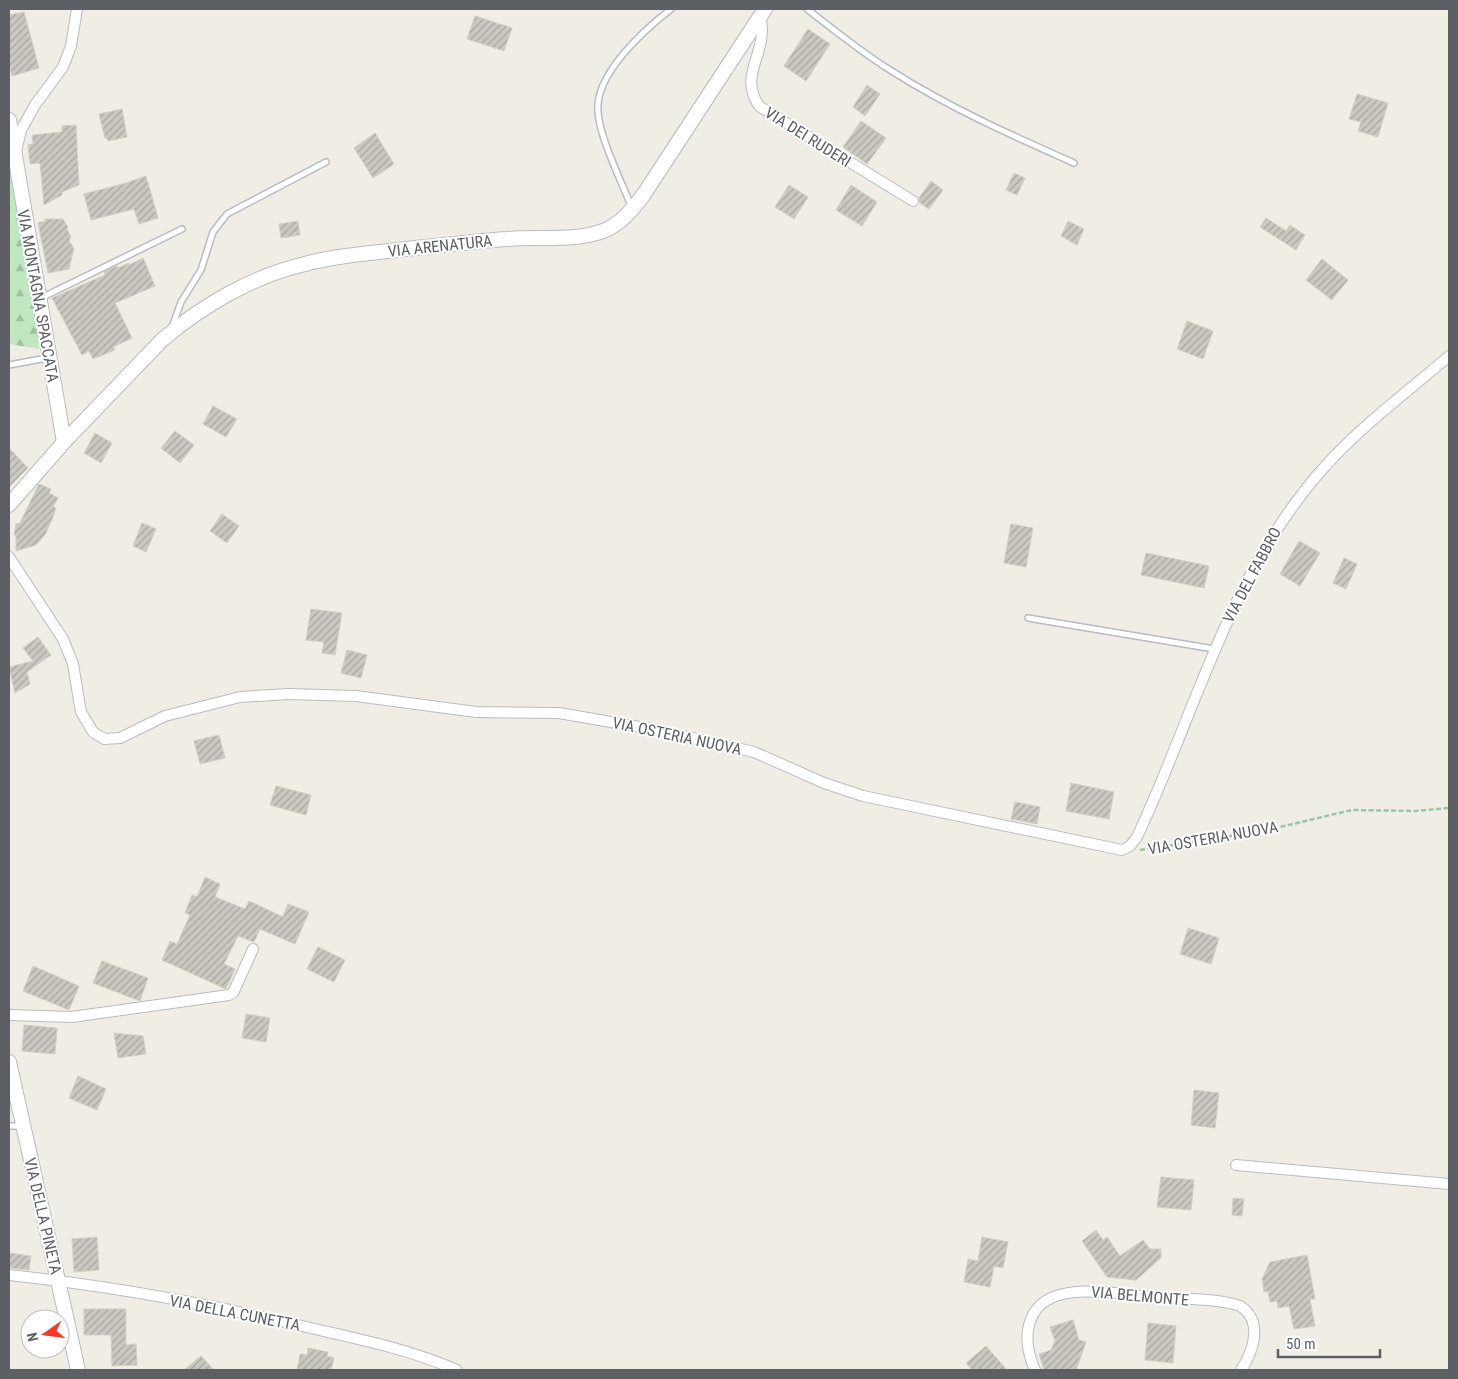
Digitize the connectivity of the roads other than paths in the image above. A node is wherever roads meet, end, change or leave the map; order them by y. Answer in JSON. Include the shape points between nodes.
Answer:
{"nodes":[{"id":1,"x":77,"y":9,"type":"edge"},
{"id":2,"x":671,"y":9,"type":"edge"},
{"id":3,"x":807,"y":9,"type":"edge"},
{"id":4,"x":762,"y":12,"type":"edge"},
{"id":5,"x":9,"y":120,"type":"edge"},
{"id":6,"x":15,"y":157,"type":"junction"},
{"id":7,"x":326,"y":162,"type":"dead end"},
{"id":8,"x":1074,"y":163,"type":"dead end"},
{"id":9,"x":913,"y":201,"type":"dead end"},
{"id":10,"x":632,"y":209,"type":"junction"},
{"id":11,"x":182,"y":228,"type":"dead end"},
{"id":12,"x":38,"y":299,"type":"junction"},
{"id":13,"x":170,"y":333,"type":"junction"},
{"id":14,"x":1449,"y":356,"type":"edge"},
{"id":15,"x":48,"y":358,"type":"junction"},
{"id":16,"x":9,"y":365,"type":"edge"},
{"id":17,"x":64,"y":442,"type":"junction"},
{"id":18,"x":9,"y":505,"type":"edge"},
{"id":19,"x":9,"y":557,"type":"edge"},
{"id":20,"x":1028,"y":618,"type":"dead end"},
{"id":21,"x":1214,"y":649,"type":"junction"},
{"id":22,"x":1130,"y":846,"type":"joint"},
{"id":23,"x":253,"y":949,"type":"dead end"},
{"id":24,"x":9,"y":1015,"type":"edge"},
{"id":25,"x":9,"y":1062,"type":"edge"},
{"id":26,"x":16,"y":1126,"type":"edge"},
{"id":27,"x":1236,"y":1166,"type":"dead end"},
{"id":28,"x":1449,"y":1184,"type":"edge"},
{"id":29,"x":9,"y":1275,"type":"edge"},
{"id":30,"x":57,"y":1280,"type":"junction"},
{"id":31,"x":78,"y":1370,"type":"edge"},
{"id":32,"x":457,"y":1370,"type":"edge"},
{"id":33,"x":1035,"y":1370,"type":"edge"},
{"id":34,"x":1241,"y":1370,"type":"edge"}],
"edges":[{"from":1,"to":6,"type":"street","via":[[71,46],[63,66],[21,130]]},
{"from":2,"to":10,"type":"lane","via":[[628,50],[606,77],[598,98],[600,126]]},
{"from":3,"to":8,"type":"lane","via":[[859,50],[904,79],[991,126]]},
{"from":4,"to":9,"type":"street","name":"VIA DEI RUDERI","via":[[763,36],[751,74],[759,106]]},
{"from":4,"to":10,"type":"street","name":"VIA ARENATURA"},
{"from":5,"to":6,"type":"street","name":"VIA MONTAGNA SPACCATA"},
{"from":6,"to":12,"type":"street","name":"VIA MONTAGNA SPACCATA"},
{"from":7,"to":13,"type":"lane","via":[[227,214],[219,222],[210,238],[201,270],[181,302]]},
{"from":10,"to":13,"type":"street","name":"VIA ARENATURA","via":[[616,224],[592,234],[500,239],[336,258],[294,267],[253,281]]},
{"from":11,"to":12,"type":"lane"},
{"from":12,"to":15,"type":"street","name":"VIA MONTAGNA SPACCATA"},
{"from":13,"to":17,"type":"street","name":"VIA ARENATURA"},
{"from":14,"to":21,"type":"street","name":"VIA DEL FABBRO","via":[[1364,426],[1311,482],[1268,541]]},
{"from":15,"to":16,"type":"lane"},
{"from":15,"to":17,"type":"street","name":"VIA MONTAGNA SPACCATA"},
{"from":17,"to":18,"type":"street"},
{"from":19,"to":22,"type":"street","name":"VIA OSTERIA NUOVA","via":[[63,639],[73,664],[81,712],[89,728],[104,739],[120,738],[152,721],[180,712],[240,697],[268,694],[356,696],[476,712],[559,713],[736,747],[770,758],[834,787],[873,798],[1114,850]]},
{"from":20,"to":21,"type":"lane"},
{"from":21,"to":22,"type":"street","name":"VIA DEL FABBRO","via":[[1139,833]]},
{"from":23,"to":24,"type":"street","via":[[233,993],[229,995],[72,1017]]},
{"from":25,"to":26,"type":"street","name":"VIA DELLA PINETA"},
{"from":26,"to":30,"type":"street","name":"VIA DELLA PINETA"},
{"from":27,"to":28,"type":"street"},
{"from":29,"to":30,"type":"street","name":"VIA DELLA CUNETTA"},
{"from":30,"to":31,"type":"street","name":"VIA DELLA PINETA"},
{"from":30,"to":32,"type":"street","name":"VIA DELLA CUNETTA","via":[[253,1314],[395,1348]]},
{"from":33,"to":34,"type":"street","name":"VIA BELMONTE","via":[[1027,1340],[1034,1312],[1047,1299],[1075,1292],[1240,1306],[1250,1319],[1254,1340],[1252,1353]]}]}
